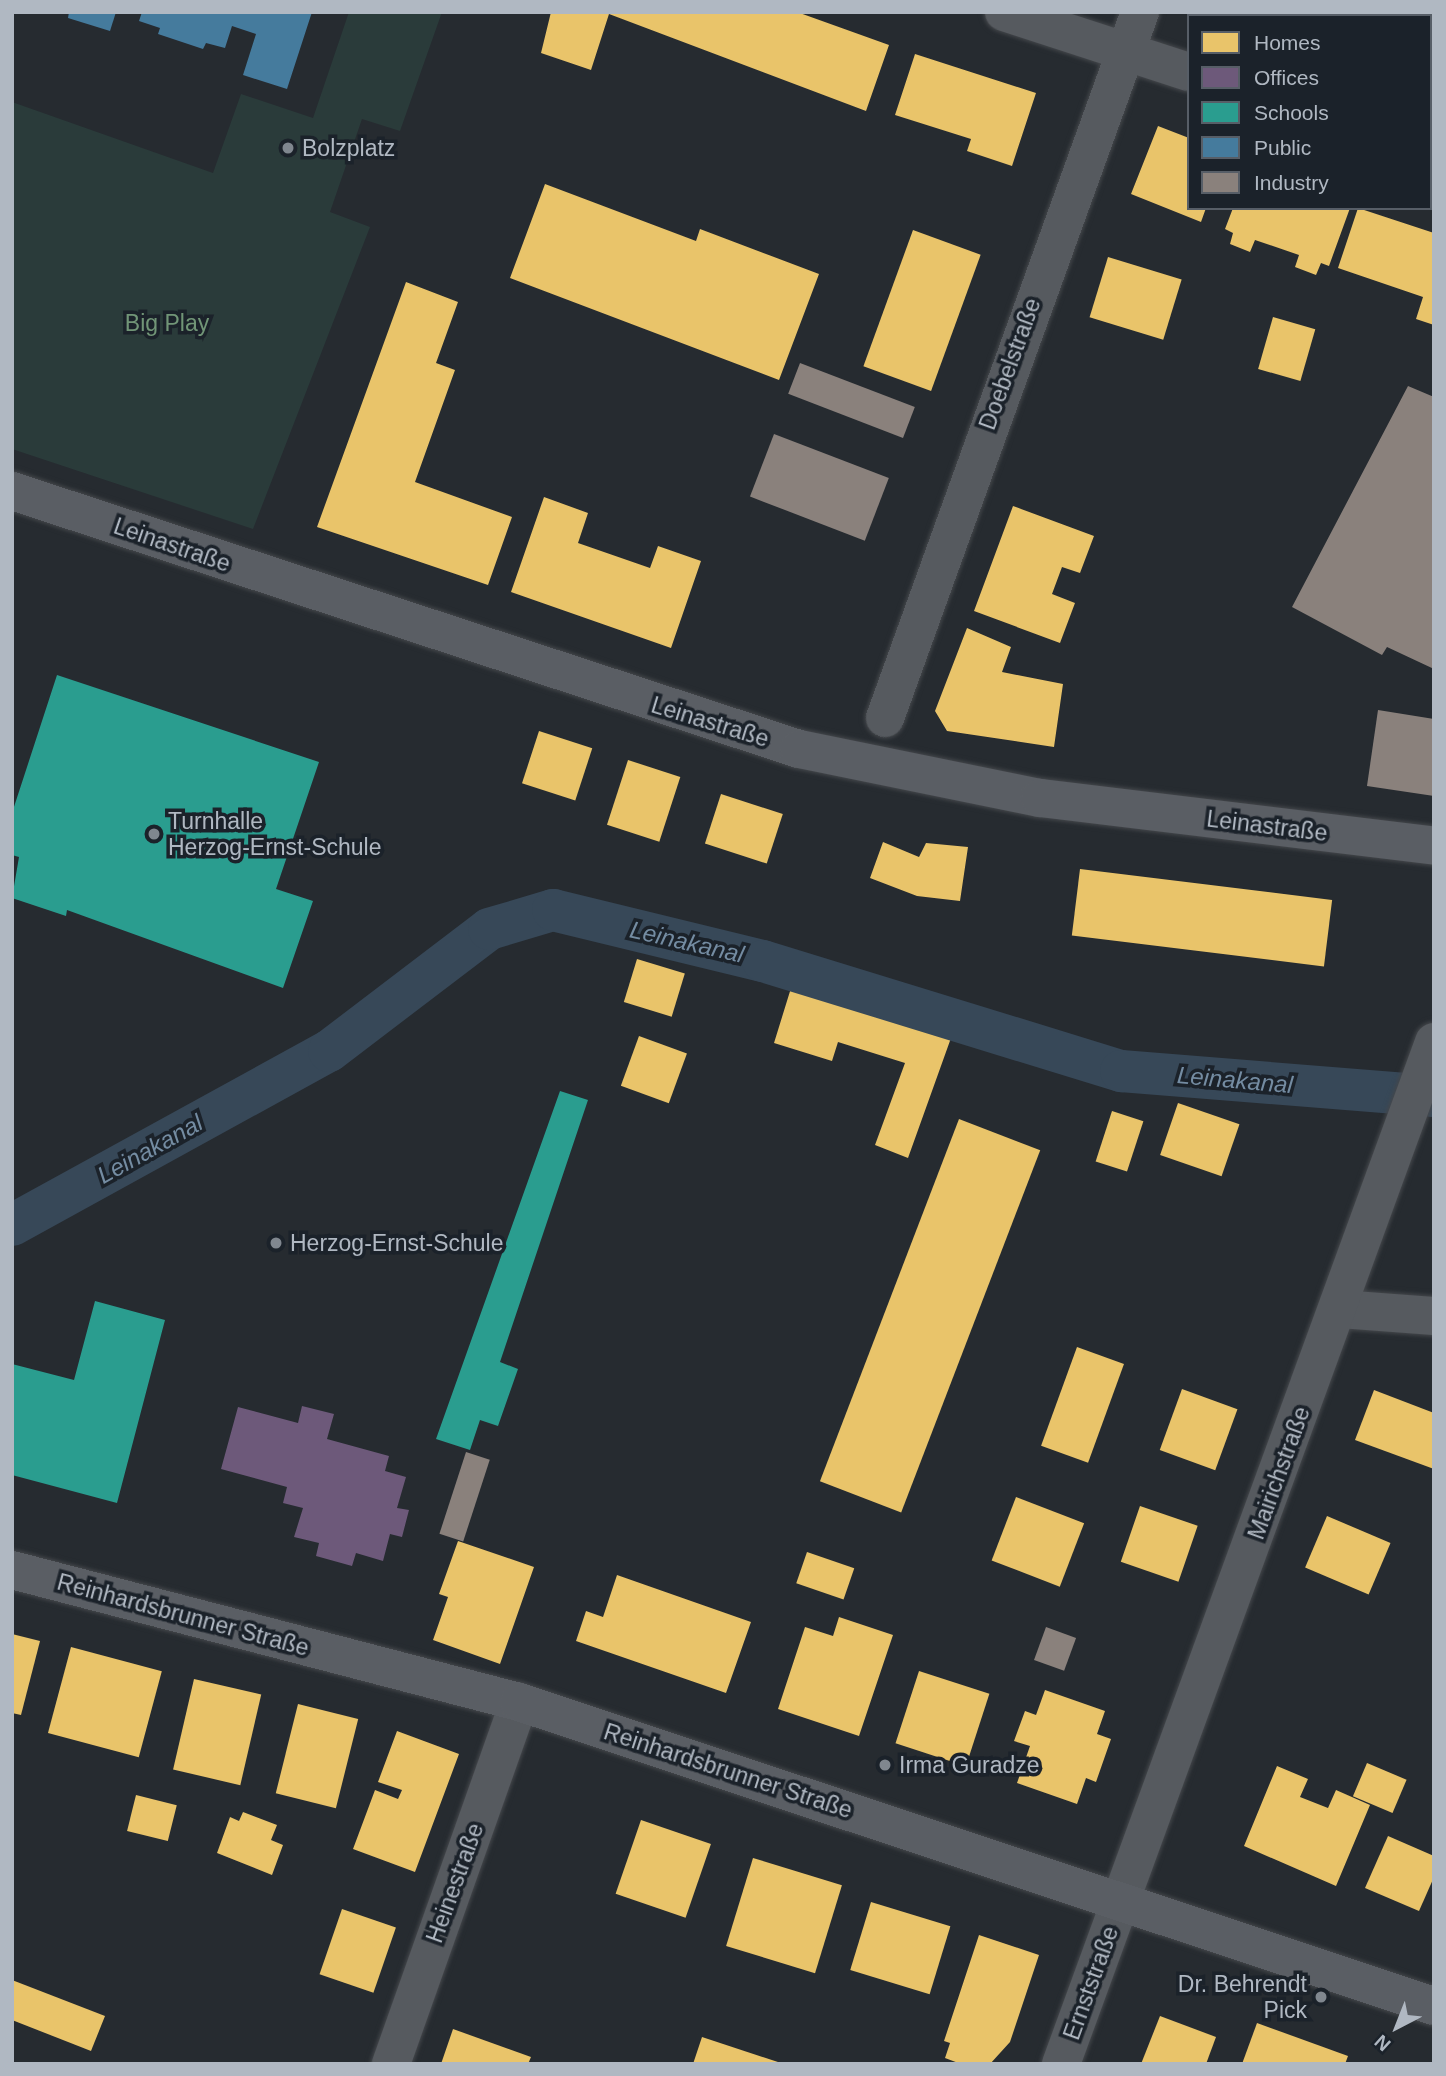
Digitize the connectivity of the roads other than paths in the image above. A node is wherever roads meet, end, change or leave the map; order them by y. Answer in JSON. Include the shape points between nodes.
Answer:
{"nodes":[{"id":1,"x":1004,"y":12,"type":"edge"},
{"id":2,"x":1140,"y":12,"type":"edge"},
{"id":3,"x":1125,"y":52,"type":"junction"},
{"id":4,"x":1187,"y":71,"type":"edge"},
{"id":5,"x":12,"y":491,"type":"edge"},
{"id":6,"x":884,"y":718,"type":"dead end"},
{"id":7,"x":1434,"y":846,"type":"edge"},
{"id":8,"x":1434,"y":1042,"type":"edge"},
{"id":9,"x":1340,"y":1309,"type":"junction"},
{"id":10,"x":1434,"y":1316,"type":"edge"},
{"id":11,"x":12,"y":1570,"type":"edge"},
{"id":12,"x":519,"y":1702,"type":"junction"},
{"id":13,"x":1120,"y":1901,"type":"junction"},
{"id":14,"x":1434,"y":2006,"type":"edge"},
{"id":15,"x":391,"y":2064,"type":"edge"},
{"id":16,"x":1061,"y":2064,"type":"edge"}],
"edges":[{"from":1,"to":3,"type":"street"},
{"from":2,"to":3,"type":"street","name":"Doebelstraße"},
{"from":3,"to":4,"type":"street"},
{"from":3,"to":6,"type":"street","name":"Doebelstraße"},
{"from":5,"to":7,"type":"street","name":"Leinastraße","via":[[799,749],[1040,797]]},
{"from":8,"to":9,"type":"street","name":"Mairichstraße"},
{"from":9,"to":10,"type":"street"},
{"from":9,"to":13,"type":"street","name":"Mairichstraße"},
{"from":11,"to":12,"type":"street","name":"Reinhardsbrunner Straße"},
{"from":12,"to":13,"type":"street","name":"Reinhardsbrunner Straße"},
{"from":12,"to":15,"type":"street","name":"Heinestraße"},
{"from":13,"to":14,"type":"street","name":"Reinhardsbrunner Straße"},
{"from":13,"to":16,"type":"street","name":"Ernststraße"}]}
